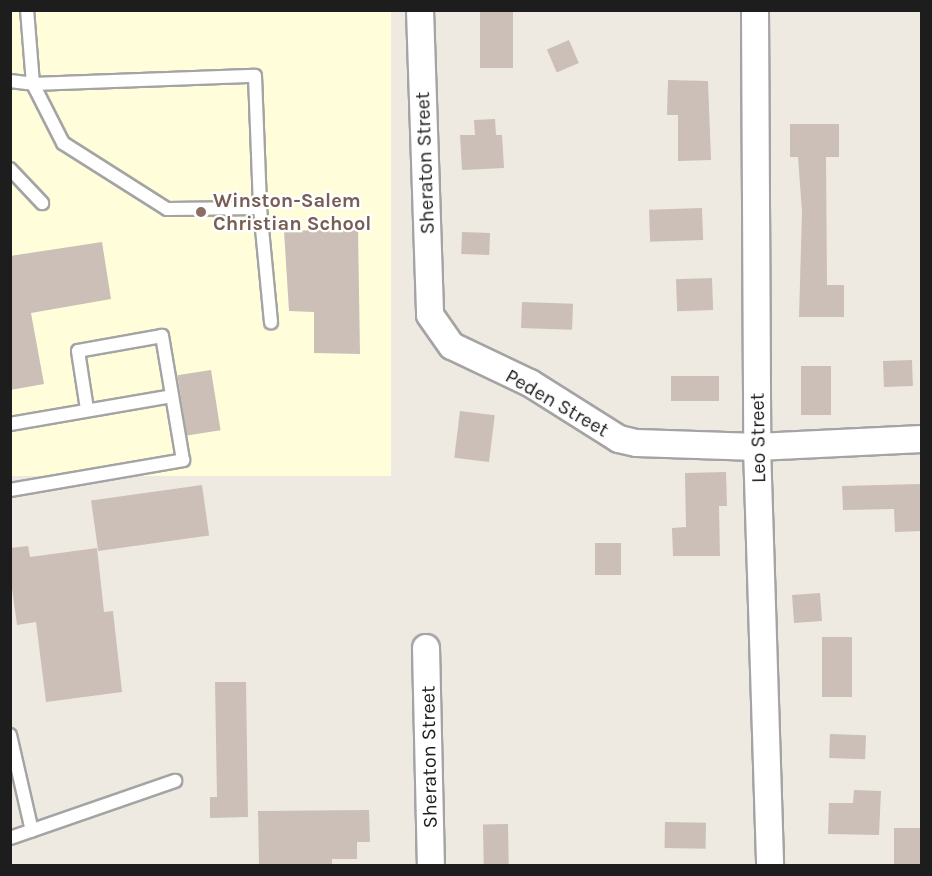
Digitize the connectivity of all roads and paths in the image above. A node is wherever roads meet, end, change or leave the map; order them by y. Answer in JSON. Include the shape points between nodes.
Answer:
{"nodes":[{"id":1,"x":27,"y":10,"type":"edge"},
{"id":2,"x":420,"y":10,"type":"edge"},
{"id":3,"x":754,"y":10,"type":"edge"},
{"id":4,"x":10,"y":81,"type":"edge"},
{"id":5,"x":33,"y":84,"type":"junction"},
{"id":6,"x":10,"y":170,"type":"edge"},
{"id":7,"x":42,"y":203,"type":"dead end"},
{"id":8,"x":260,"y":208,"type":"junction"},
{"id":9,"x":430,"y":315,"type":"joint"},
{"id":10,"x":271,"y":322,"type":"dead end"},
{"id":11,"x":172,"y":396,"type":"junction"},
{"id":12,"x":87,"y":409,"type":"junction"},
{"id":13,"x":10,"y":424,"type":"edge"},
{"id":14,"x":921,"y":439,"type":"edge"},
{"id":15,"x":758,"y":447,"type":"junction"},
{"id":16,"x":10,"y":490,"type":"edge"},
{"id":17,"x":426,"y":648,"type":"dead end"},
{"id":18,"x":10,"y":735,"type":"edge"},
{"id":19,"x":175,"y":781,"type":"dead end"},
{"id":20,"x":32,"y":831,"type":"junction"},
{"id":21,"x":10,"y":838,"type":"edge"},
{"id":22,"x":431,"y":866,"type":"edge"},
{"id":23,"x":770,"y":866,"type":"edge"}],
"edges":[{"from":1,"to":5,"type":"lane"},
{"from":2,"to":9,"type":"street","name":"Sheraton Street"},
{"from":3,"to":15,"type":"street","name":"Leo Street"},
{"from":4,"to":5,"type":"lane"},
{"from":5,"to":8,"type":"lane","via":[[63,143],[167,209]]},
{"from":5,"to":8,"type":"lane","via":[[255,76]]},
{"from":6,"to":7,"type":"lane"},
{"from":8,"to":10,"type":"lane"},
{"from":9,"to":15,"type":"street","name":"Peden Street","via":[[452,346],[530,382],[619,439]]},
{"from":11,"to":12,"type":"lane"},
{"from":11,"to":12,"type":"lane","via":[[162,336],[78,351]]},
{"from":11,"to":16,"type":"lane","via":[[183,460]]},
{"from":12,"to":13,"type":"lane"},
{"from":14,"to":15,"type":"street","name":"Peden Street"},
{"from":15,"to":23,"type":"street","name":"Leo Street"},
{"from":17,"to":22,"type":"street","name":"Sheraton Street"},
{"from":18,"to":20,"type":"lane"},
{"from":19,"to":20,"type":"lane"},
{"from":20,"to":21,"type":"lane"}]}
